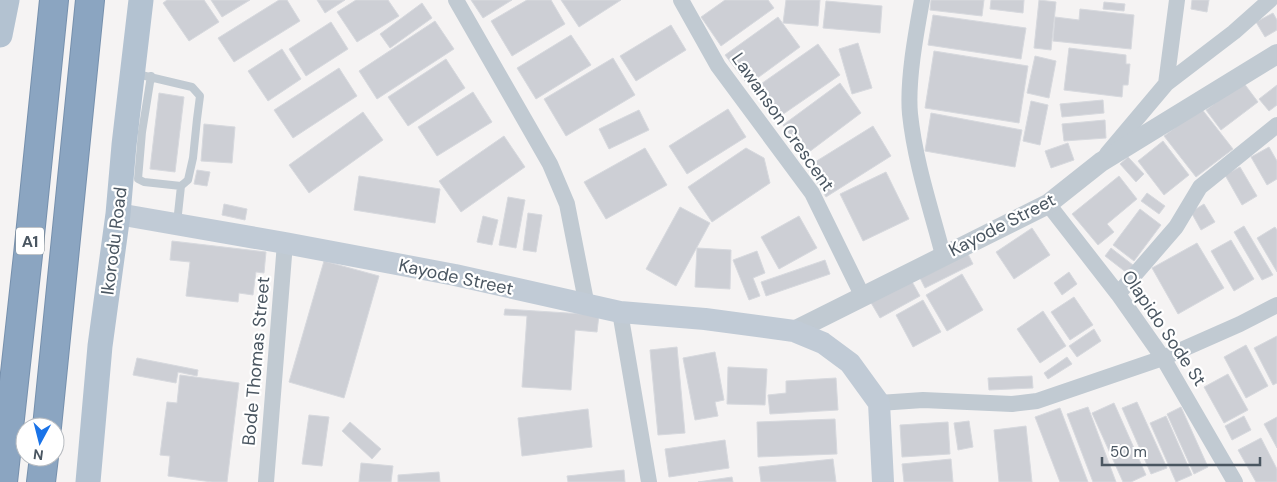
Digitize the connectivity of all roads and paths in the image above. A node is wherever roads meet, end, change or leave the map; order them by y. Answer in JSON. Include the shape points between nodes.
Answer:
{"nodes":[{"id":1,"x":54,"y":0,"type":"edge"},
{"id":2,"x":90,"y":0,"type":"edge"},
{"id":3,"x":141,"y":0,"type":"edge"},
{"id":4,"x":456,"y":0,"type":"edge"},
{"id":5,"x":681,"y":0,"type":"edge"},
{"id":6,"x":922,"y":0,"type":"edge"},
{"id":7,"x":1177,"y":0,"type":"edge"},
{"id":8,"x":1270,"y":0,"type":"edge"},
{"id":9,"x":4,"y":2,"type":"edge"},
{"id":10,"x":0,"y":35,"type":"edge"},
{"id":11,"x":1277,"y":54,"type":"edge"},
{"id":12,"x":142,"y":75,"type":"junction"},
{"id":13,"x":1166,"y":84,"type":"junction"},
{"id":14,"x":1277,"y":125,"type":"edge"},
{"id":15,"x":1101,"y":162,"type":"junction"},
{"id":16,"x":181,"y":186,"type":"junction"},
{"id":17,"x":1048,"y":204,"type":"junction"},
{"id":18,"x":118,"y":214,"type":"junction"},
{"id":19,"x":177,"y":225,"type":"junction"},
{"id":20,"x":285,"y":242,"type":"junction"},
{"id":21,"x":943,"y":255,"type":"junction"},
{"id":22,"x":1118,"y":294,"type":"junction"},
{"id":23,"x":862,"y":297,"type":"junction"},
{"id":24,"x":1277,"y":305,"type":"edge"},
{"id":25,"x":587,"y":306,"type":"junction"},
{"id":26,"x":620,"y":312,"type":"junction"},
{"id":27,"x":794,"y":331,"type":"junction"},
{"id":28,"x":1163,"y":358,"type":"junction"},
{"id":29,"x":879,"y":403,"type":"junction"},
{"id":30,"x":47,"y":417,"type":"edge"},
{"id":31,"x":43,"y":467,"type":"edge"},
{"id":32,"x":1228,"y":478,"type":"edge"},
{"id":33,"x":4,"y":482,"type":"edge"},
{"id":34,"x":41,"y":482,"type":"edge"},
{"id":35,"x":88,"y":482,"type":"edge"},
{"id":36,"x":266,"y":482,"type":"edge"},
{"id":37,"x":649,"y":482,"type":"edge"},
{"id":38,"x":883,"y":482,"type":"edge"}],
"edges":[{"from":1,"to":33,"type":"highway","number":"A1"},
{"from":2,"to":30,"type":"highway","number":"A1"},
{"from":3,"to":12,"type":"main road","name":"Ikorodu Road"},
{"from":4,"to":25,"type":"street","via":[[550,164],[567,204]]},
{"from":5,"to":23,"type":"street","name":"Lawanson Crescent","via":[[718,66],[812,192]]},
{"from":6,"to":21,"type":"street","via":[[910,86],[910,113]]},
{"from":7,"to":13,"type":"street"},
{"from":8,"to":13,"type":"street","name":"Kayode Street"},
{"from":9,"to":10,"type":"main road"},
{"from":11,"to":15,"type":"street"},
{"from":12,"to":16,"type":"lane","via":[[138,179]]},
{"from":12,"to":16,"type":"lane","via":[[192,87],[200,96],[194,158],[188,180]]},
{"from":12,"to":18,"type":"main road","name":"Ikorodu Road","via":[[124,145]]},
{"from":13,"to":15,"type":"street","name":"Kayode Street"},
{"from":14,"to":22,"type":"street","via":[[1200,187],[1176,228]]},
{"from":15,"to":17,"type":"street","name":"Kayode Street"},
{"from":16,"to":19,"type":"lane"},
{"from":17,"to":21,"type":"street","name":"Kayode Street"},
{"from":17,"to":22,"type":"street","name":"Olapido Sode St"},
{"from":18,"to":19,"type":"main road","name":"Kayode Street"},
{"from":18,"to":35,"type":"main road","name":"Ikorodu Road","via":[[100,346]]},
{"from":19,"to":20,"type":"main road","name":"Kayode Street"},
{"from":20,"to":25,"type":"main road","name":"Kayode Street","via":[[455,275]]},
{"from":20,"to":36,"type":"street","name":"Bode Thomas Street"},
{"from":21,"to":23,"type":"street","name":"Kayode Street"},
{"from":22,"to":28,"type":"street","name":"Olapido Sode St"},
{"from":23,"to":27,"type":"street","name":"Kayode Street"},
{"from":24,"to":28,"type":"street"},
{"from":25,"to":26,"type":"main road","name":"Kayode Street"},
{"from":26,"to":27,"type":"main road","name":"Kayode Street","via":[[704,318]]},
{"from":26,"to":37,"type":"street"},
{"from":27,"to":29,"type":"main road","name":"Kayode Street","via":[[823,342],[850,363]]},
{"from":28,"to":29,"type":"street","via":[[1036,401],[1012,404],[923,400]]},
{"from":28,"to":32,"type":"street","name":"Olapido Sode St"},
{"from":29,"to":38,"type":"main road"},
{"from":31,"to":34,"type":"highway"}]}
